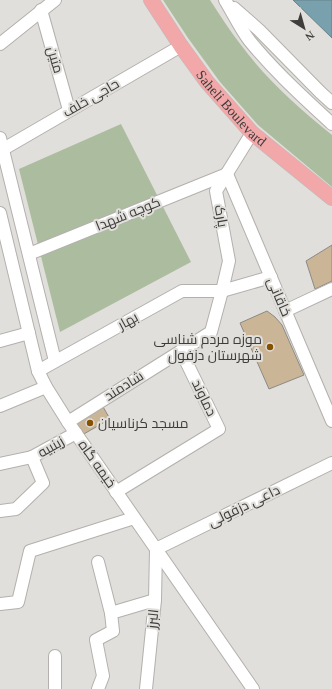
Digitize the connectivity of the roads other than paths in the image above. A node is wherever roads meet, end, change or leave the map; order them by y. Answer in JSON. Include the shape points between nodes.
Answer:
{"nodes":[{"id":1,"x":55,"y":0,"type":"edge"},
{"id":2,"x":151,"y":0,"type":"edge"},
{"id":3,"x":225,"y":0,"type":"edge"},
{"id":4,"x":41,"y":10,"type":"junction"},
{"id":5,"x":0,"y":44,"type":"edge"},
{"id":6,"x":181,"y":46,"type":"junction"},
{"id":7,"x":332,"y":103,"type":"edge"},
{"id":8,"x":70,"y":110,"type":"junction"},
{"id":9,"x":332,"y":124,"type":"edge"},
{"id":10,"x":252,"y":133,"type":"junction"},
{"id":11,"x":0,"y":138,"type":"edge"},
{"id":12,"x":1,"y":150,"type":"edge"},
{"id":13,"x":226,"y":174,"type":"junction"},
{"id":14,"x":332,"y":198,"type":"edge"},
{"id":15,"x":0,"y":213,"type":"edge"},
{"id":16,"x":29,"y":254,"type":"junction"},
{"id":17,"x":6,"y":260,"type":"edge"},
{"id":18,"x":270,"y":277,"type":"junction"},
{"id":19,"x":332,"y":289,"type":"edge"},
{"id":20,"x":222,"y":290,"type":"junction"},
{"id":21,"x":285,"y":311,"type":"junction"},
{"id":22,"x":29,"y":333,"type":"junction"},
{"id":23,"x":0,"y":341,"type":"edge"},
{"id":24,"x":181,"y":351,"type":"junction"},
{"id":25,"x":56,"y":361,"type":"junction"},
{"id":26,"x":38,"y":371,"type":"junction"},
{"id":27,"x":46,"y":387,"type":"junction"},
{"id":28,"x":0,"y":406,"type":"edge"},
{"id":29,"x":332,"y":421,"type":"edge"},
{"id":30,"x":68,"y":422,"type":"junction"},
{"id":31,"x":76,"y":433,"type":"junction"},
{"id":32,"x":32,"y":457,"type":"junction"},
{"id":33,"x":332,"y":463,"type":"edge"},
{"id":34,"x":0,"y":464,"type":"edge"},
{"id":35,"x":116,"y":492,"type":"junction"},
{"id":36,"x":0,"y":511,"type":"edge"},
{"id":37,"x":134,"y":518,"type":"junction"},
{"id":38,"x":156,"y":549,"type":"junction"},
{"id":39,"x":98,"y":562,"type":"dead end"},
{"id":40,"x":155,"y":600,"type":"junction"},
{"id":41,"x":0,"y":604,"type":"edge"},
{"id":42,"x":111,"y":613,"type":"junction"},
{"id":43,"x":55,"y":656,"type":"dead end"},
{"id":44,"x":55,"y":689,"type":"edge"},
{"id":45,"x":98,"y":689,"type":"edge"},
{"id":46,"x":146,"y":689,"type":"edge"},
{"id":47,"x":253,"y":689,"type":"edge"}],
"edges":[{"from":1,"to":4,"type":"street"},
{"from":2,"to":6,"type":"main road","name":"Saheli Boulevard"},
{"from":3,"to":7,"type":"street"},
{"from":3,"to":9,"type":"street","via":[[249,39],[295,90]]},
{"from":4,"to":5,"type":"street"},
{"from":4,"to":8,"type":"street","name":"متین"},
{"from":6,"to":8,"type":"street","name":"حاجی خلف"},
{"from":6,"to":10,"type":"main road","name":"Saheli Boulevard","via":[[207,82]]},
{"from":8,"to":12,"type":"street","name":"حاجی خلف"},
{"from":10,"to":13,"type":"street","name":"پارک"},
{"from":10,"to":14,"type":"main road","name":"Saheli Boulevard"},
{"from":11,"to":12,"type":"street"},
{"from":12,"to":16,"type":"street"},
{"from":13,"to":16,"type":"street","name":"کوچه شهدا"},
{"from":13,"to":18,"type":"street","name":"خاقانی"},
{"from":13,"to":20,"type":"street","name":"پارک","via":[[216,191],[228,262]]},
{"from":15,"to":17,"type":"street","name":"خیمه گاه"},
{"from":16,"to":25,"type":"street"},
{"from":17,"to":22,"type":"street","name":"خیمه گاه"},
{"from":18,"to":20,"type":"street","name":"بهار"},
{"from":18,"to":21,"type":"street","name":"خاقانی"},
{"from":19,"to":21,"type":"street"},
{"from":20,"to":24,"type":"street","via":[[211,332]]},
{"from":20,"to":25,"type":"street","name":"بهار","via":[[182,291]]},
{"from":21,"to":29,"type":"street","name":"خاقانی"},
{"from":22,"to":23,"type":"street"},
{"from":22,"to":26,"type":"street","name":"خیمه گاه"},
{"from":24,"to":30,"type":"street","name":"شادمند"},
{"from":24,"to":35,"type":"street","name":"دماوند","via":[[219,429]]},
{"from":25,"to":26,"type":"street","name":"بهار"},
{"from":26,"to":27,"type":"street","name":"خیمه گاه"},
{"from":27,"to":28,"type":"street"},
{"from":27,"to":30,"type":"street","name":"خیمه گاه"},
{"from":30,"to":31,"type":"street","name":"خیمه گاه"},
{"from":31,"to":32,"type":"street","name":"زینبیه"},
{"from":31,"to":35,"type":"street","name":"خیمه گاه"},
{"from":32,"to":34,"type":"street"},
{"from":32,"to":36,"type":"street","name":"زینبیه","via":[[43,483],[16,508]]},
{"from":33,"to":38,"type":"street","name":"داعی دزفولی"},
{"from":35,"to":37,"type":"street","name":"خیمه گاه"},
{"from":37,"to":38,"type":"street","name":"خیمه گاه"},
{"from":37,"to":41,"type":"street","via":[[30,551],[18,602]]},
{"from":38,"to":40,"type":"street","name":"البرز"},
{"from":38,"to":47,"type":"street","name":"خیمه گاه"},
{"from":39,"to":42,"type":"street"},
{"from":40,"to":42,"type":"street"},
{"from":40,"to":46,"type":"street","name":"البرز"},
{"from":42,"to":45,"type":"street","via":[[113,631],[96,640],[103,676]]},
{"from":43,"to":44,"type":"street"}]}
